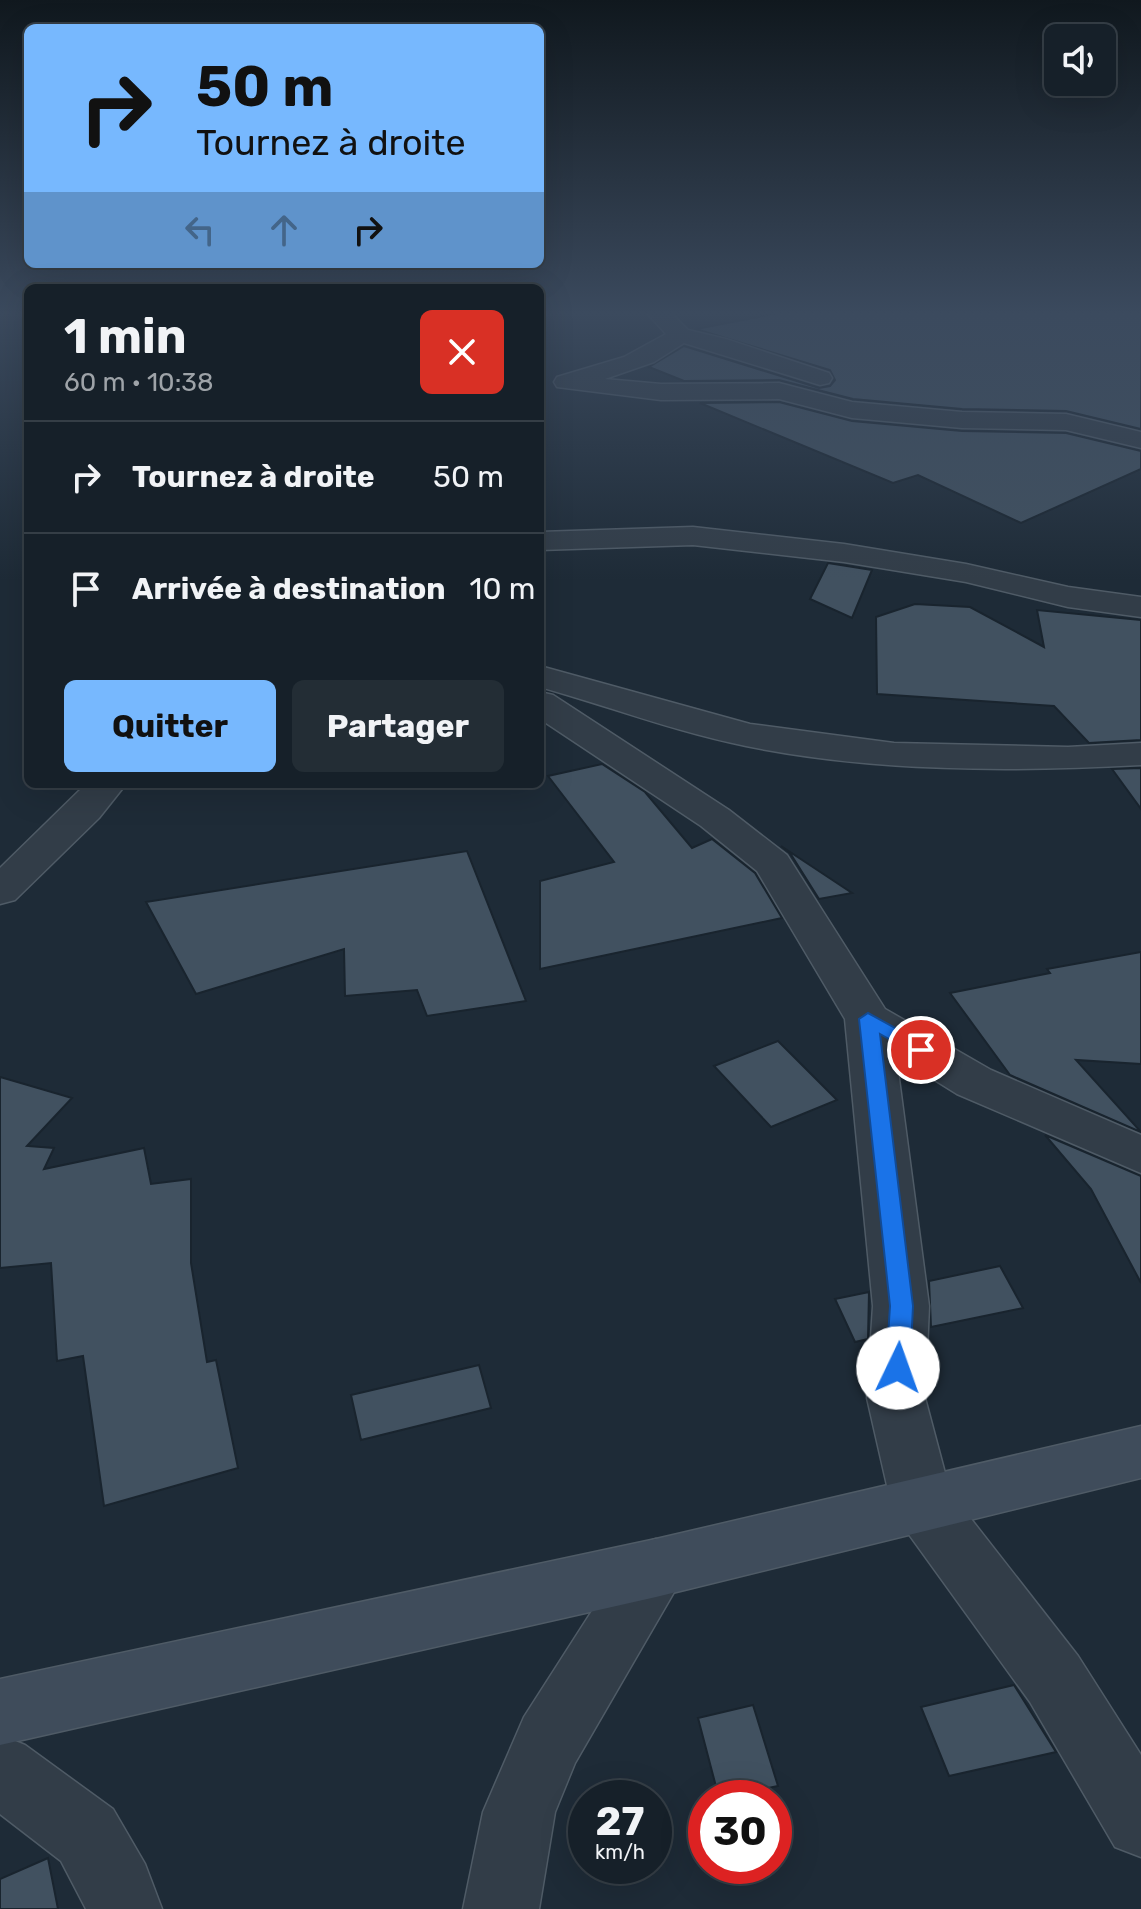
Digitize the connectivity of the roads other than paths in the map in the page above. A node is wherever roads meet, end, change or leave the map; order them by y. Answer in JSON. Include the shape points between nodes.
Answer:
{"nodes":[{"id":1,"x":822,"y":402,"type":"edge"},
{"id":2,"x":846,"y":402,"type":"edge"},
{"id":3,"x":852,"y":410,"type":"junction"},
{"id":4,"x":1141,"y":440,"type":"edge"},
{"id":5,"x":544,"y":541,"type":"edge"},
{"id":6,"x":1141,"y":607,"type":"edge"},
{"id":7,"x":544,"y":677,"type":"edge"},
{"id":8,"x":544,"y":706,"type":"edge"},
{"id":9,"x":1141,"y":754,"type":"edge"},
{"id":10,"x":104,"y":788,"type":"edge"},
{"id":11,"x":0,"y":891,"type":"edge"},
{"id":12,"x":868,"y":1019,"type":"junction"},
{"id":13,"x":1141,"y":1155,"type":"edge"},
{"id":14,"x":1141,"y":1452,"type":"edge"},
{"id":15,"x":922,"y":1503,"type":"junction"},
{"id":16,"x":656,"y":1568,"type":"junction"},
{"id":17,"x":0,"y":1712,"type":"edge"},
{"id":18,"x":0,"y":1770,"type":"edge"},
{"id":19,"x":1141,"y":1821,"type":"edge"},
{"id":20,"x":124,"y":1909,"type":"edge"},
{"id":21,"x":501,"y":1909,"type":"edge"}],
"edges":[{"from":1,"to":3,"type":"street"},
{"from":2,"to":3,"type":"street"},
{"from":3,"to":4,"type":"street","via":[[1066,422]]},
{"from":5,"to":6,"type":"street","via":[[708,538],[966,573],[1068,597]]},
{"from":7,"to":9,"type":"street","via":[[762,737],[894,754]]},
{"from":8,"to":12,"type":"street","via":[[715,818],[773,864]]},
{"from":10,"to":11,"type":"street"},
{"from":12,"to":13,"type":"street","via":[[974,1082]]},
{"from":12,"to":15,"type":"street","via":[[901,1306],[896,1398]]},
{"from":14,"to":15,"type":"main road"},
{"from":15,"to":16,"type":"main road"},
{"from":15,"to":19,"type":"street","via":[[1054,1679]]},
{"from":16,"to":17,"type":"main road"},
{"from":16,"to":21,"type":"street","via":[[549,1741],[519,1812]]},
{"from":18,"to":20,"type":"street","via":[[87,1835]]}]}
